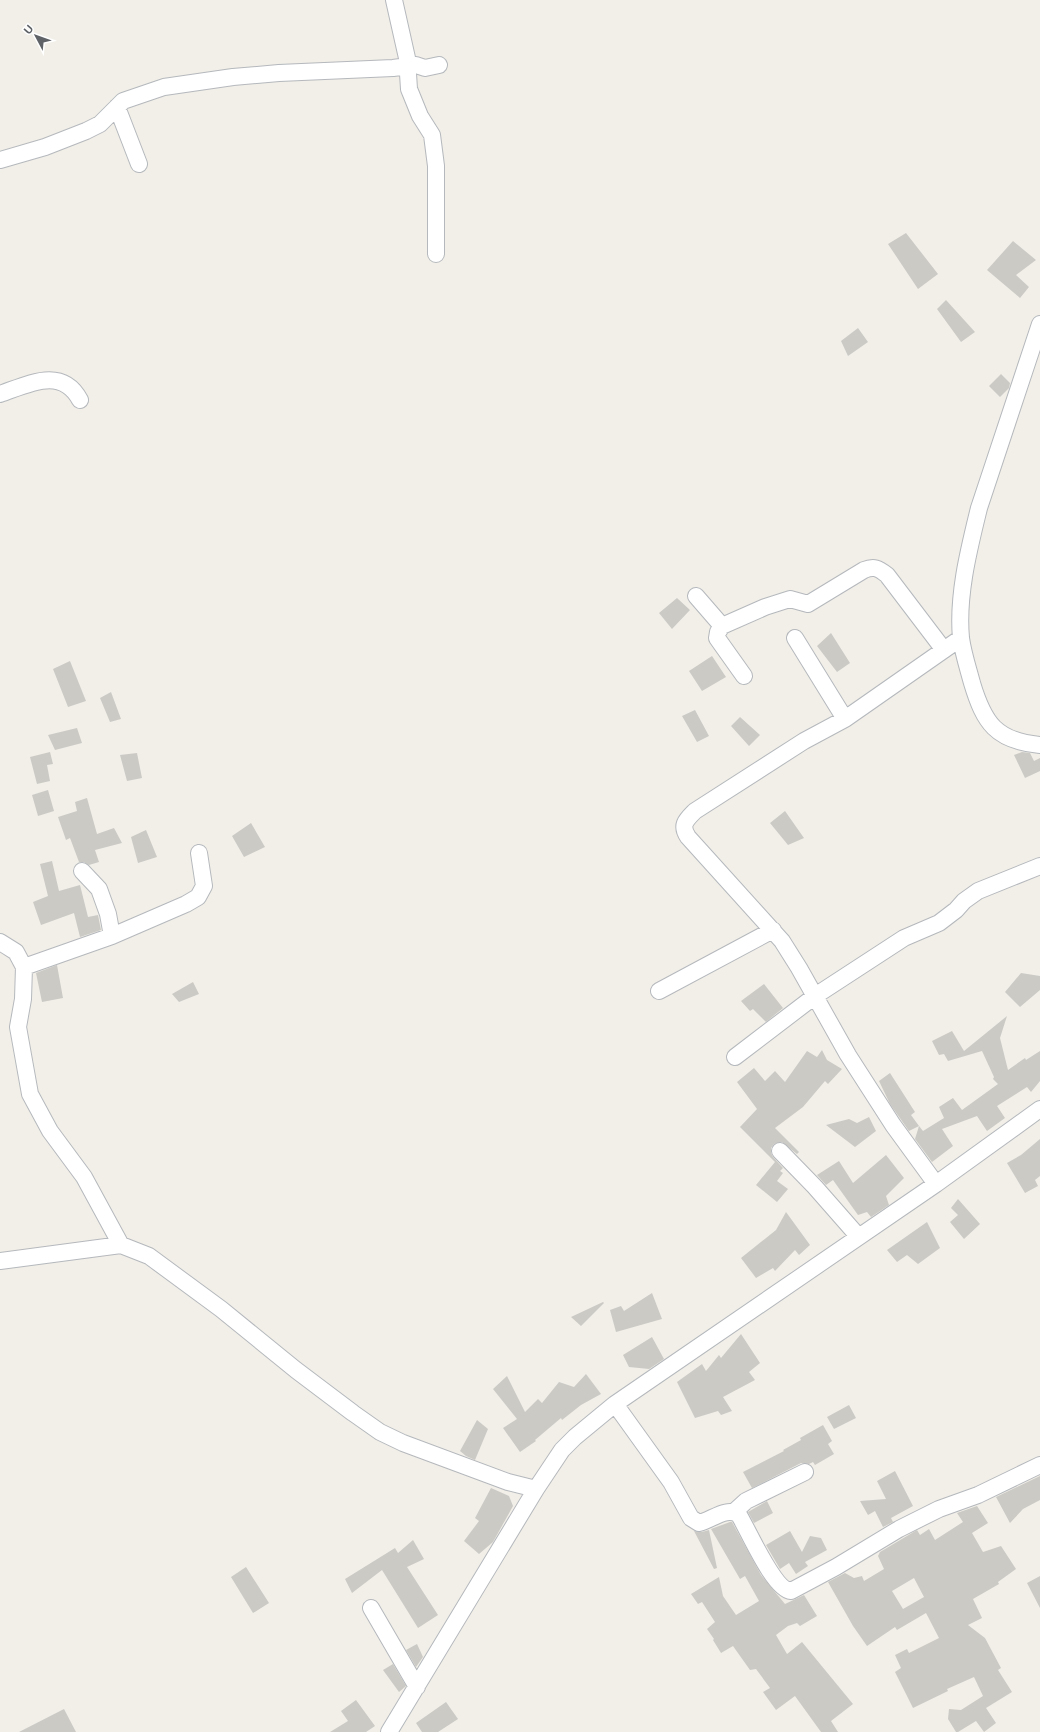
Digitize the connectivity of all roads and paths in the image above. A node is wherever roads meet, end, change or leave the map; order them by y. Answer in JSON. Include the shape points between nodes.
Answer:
{"nodes":[{"id":1,"x":394,"y":0,"type":"edge"},
{"id":2,"x":439,"y":65,"type":"dead end"},
{"id":3,"x":407,"y":66,"type":"junction"},
{"id":4,"x":117,"y":107,"type":"junction"},
{"id":5,"x":0,"y":160,"type":"edge"},
{"id":6,"x":139,"y":164,"type":"dead end"},
{"id":7,"x":436,"y":254,"type":"dead end"},
{"id":8,"x":1040,"y":324,"type":"edge"},
{"id":9,"x":0,"y":394,"type":"edge"},
{"id":10,"x":80,"y":400,"type":"dead end"},
{"id":11,"x":696,"y":596,"type":"dead end"},
{"id":12,"x":722,"y":626,"type":"junction"},
{"id":13,"x":795,"y":638,"type":"dead end"},
{"id":14,"x":961,"y":638,"type":"junction"},
{"id":15,"x":944,"y":650,"type":"junction"},
{"id":16,"x":744,"y":676,"type":"dead end"},
{"id":17,"x":845,"y":719,"type":"junction"},
{"id":18,"x":1040,"y":745,"type":"edge"},
{"id":19,"x":199,"y":853,"type":"dead end"},
{"id":20,"x":1040,"y":866,"type":"edge"},
{"id":21,"x":82,"y":871,"type":"dead end"},
{"id":22,"x":773,"y":930,"type":"junction"},
{"id":23,"x":112,"y":936,"type":"junction"},
{"id":24,"x":0,"y":942,"type":"edge"},
{"id":25,"x":24,"y":967,"type":"junction"},
{"id":26,"x":659,"y":991,"type":"dead end"},
{"id":27,"x":815,"y":996,"type":"junction"},
{"id":28,"x":735,"y":1057,"type":"dead end"},
{"id":29,"x":1038,"y":1116,"type":"edge"},
{"id":30,"x":780,"y":1151,"type":"dead end"},
{"id":31,"x":936,"y":1184,"type":"junction"},
{"id":32,"x":858,"y":1236,"type":"junction"},
{"id":33,"x":121,"y":1245,"type":"junction"},
{"id":34,"x":0,"y":1261,"type":"edge"},
{"id":35,"x":615,"y":1404,"type":"junction"},
{"id":36,"x":1040,"y":1465,"type":"edge"},
{"id":37,"x":805,"y":1472,"type":"dead end"},
{"id":38,"x":536,"y":1489,"type":"junction"},
{"id":39,"x":734,"y":1512,"type":"junction"},
{"id":40,"x":371,"y":1608,"type":"dead end"},
{"id":41,"x":417,"y":1687,"type":"junction"},
{"id":42,"x":389,"y":1732,"type":"edge"}],
"edges":[{"from":1,"to":3,"type":"street"},
{"from":2,"to":3,"type":"street","via":[[424,68],[416,65]]},
{"from":3,"to":4,"type":"street","via":[[280,73],[202,81],[164,87],[123,101]]},
{"from":3,"to":7,"type":"street","via":[[409,90],[420,116],[432,135],[436,166]]},
{"from":4,"to":5,"type":"street","via":[[100,124],[86,132]]},
{"from":4,"to":6,"type":"street"},
{"from":8,"to":14,"type":"street","via":[[976,520],[962,599]]},
{"from":9,"to":10,"type":"street","via":[[33,383],[55,380],[65,383]]},
{"from":11,"to":12,"type":"street"},
{"from":12,"to":15,"type":"street","via":[[765,606],[790,599],[808,604],[872,567],[879,568],[886,576]]},
{"from":12,"to":16,"type":"street","via":[[717,638]]},
{"from":13,"to":17,"type":"street"},
{"from":14,"to":15,"type":"street"},
{"from":14,"to":18,"type":"street","via":[[980,708],[990,724],[1012,739]]},
{"from":15,"to":17,"type":"street"},
{"from":17,"to":22,"type":"street","via":[[804,741],[695,811],[683,825],[688,837]]},
{"from":19,"to":23,"type":"street","via":[[204,886],[198,897]]},
{"from":20,"to":27,"type":"street","via":[[978,891],[939,923],[904,938]]},
{"from":21,"to":23,"type":"street","via":[[99,889],[108,914]]},
{"from":22,"to":26,"type":"street"},
{"from":22,"to":27,"type":"street"},
{"from":23,"to":25,"type":"street"},
{"from":24,"to":25,"type":"street","via":[[16,952]]},
{"from":25,"to":33,"type":"street","via":[[23,999],[18,1027],[30,1094],[50,1131],[84,1177]]},
{"from":27,"to":28,"type":"street"},
{"from":27,"to":31,"type":"street","via":[[852,1062]]},
{"from":29,"to":31,"type":"street"},
{"from":30,"to":32,"type":"street","via":[[816,1187]]},
{"from":31,"to":32,"type":"street"},
{"from":32,"to":35,"type":"street"},
{"from":33,"to":34,"type":"street"},
{"from":33,"to":38,"type":"street","via":[[149,1256],[380,1432],[508,1482]]},
{"from":35,"to":38,"type":"street","via":[[562,1450]]},
{"from":35,"to":39,"type":"street","via":[[671,1482],[691,1518],[699,1523],[726,1512]]},
{"from":36,"to":39,"type":"street","via":[[978,1495],[939,1509],[791,1591],[786,1591],[766,1566],[739,1515]]},
{"from":37,"to":39,"type":"street","via":[[746,1501]]},
{"from":38,"to":41,"type":"street"},
{"from":40,"to":41,"type":"street"},
{"from":41,"to":42,"type":"street"}]}
